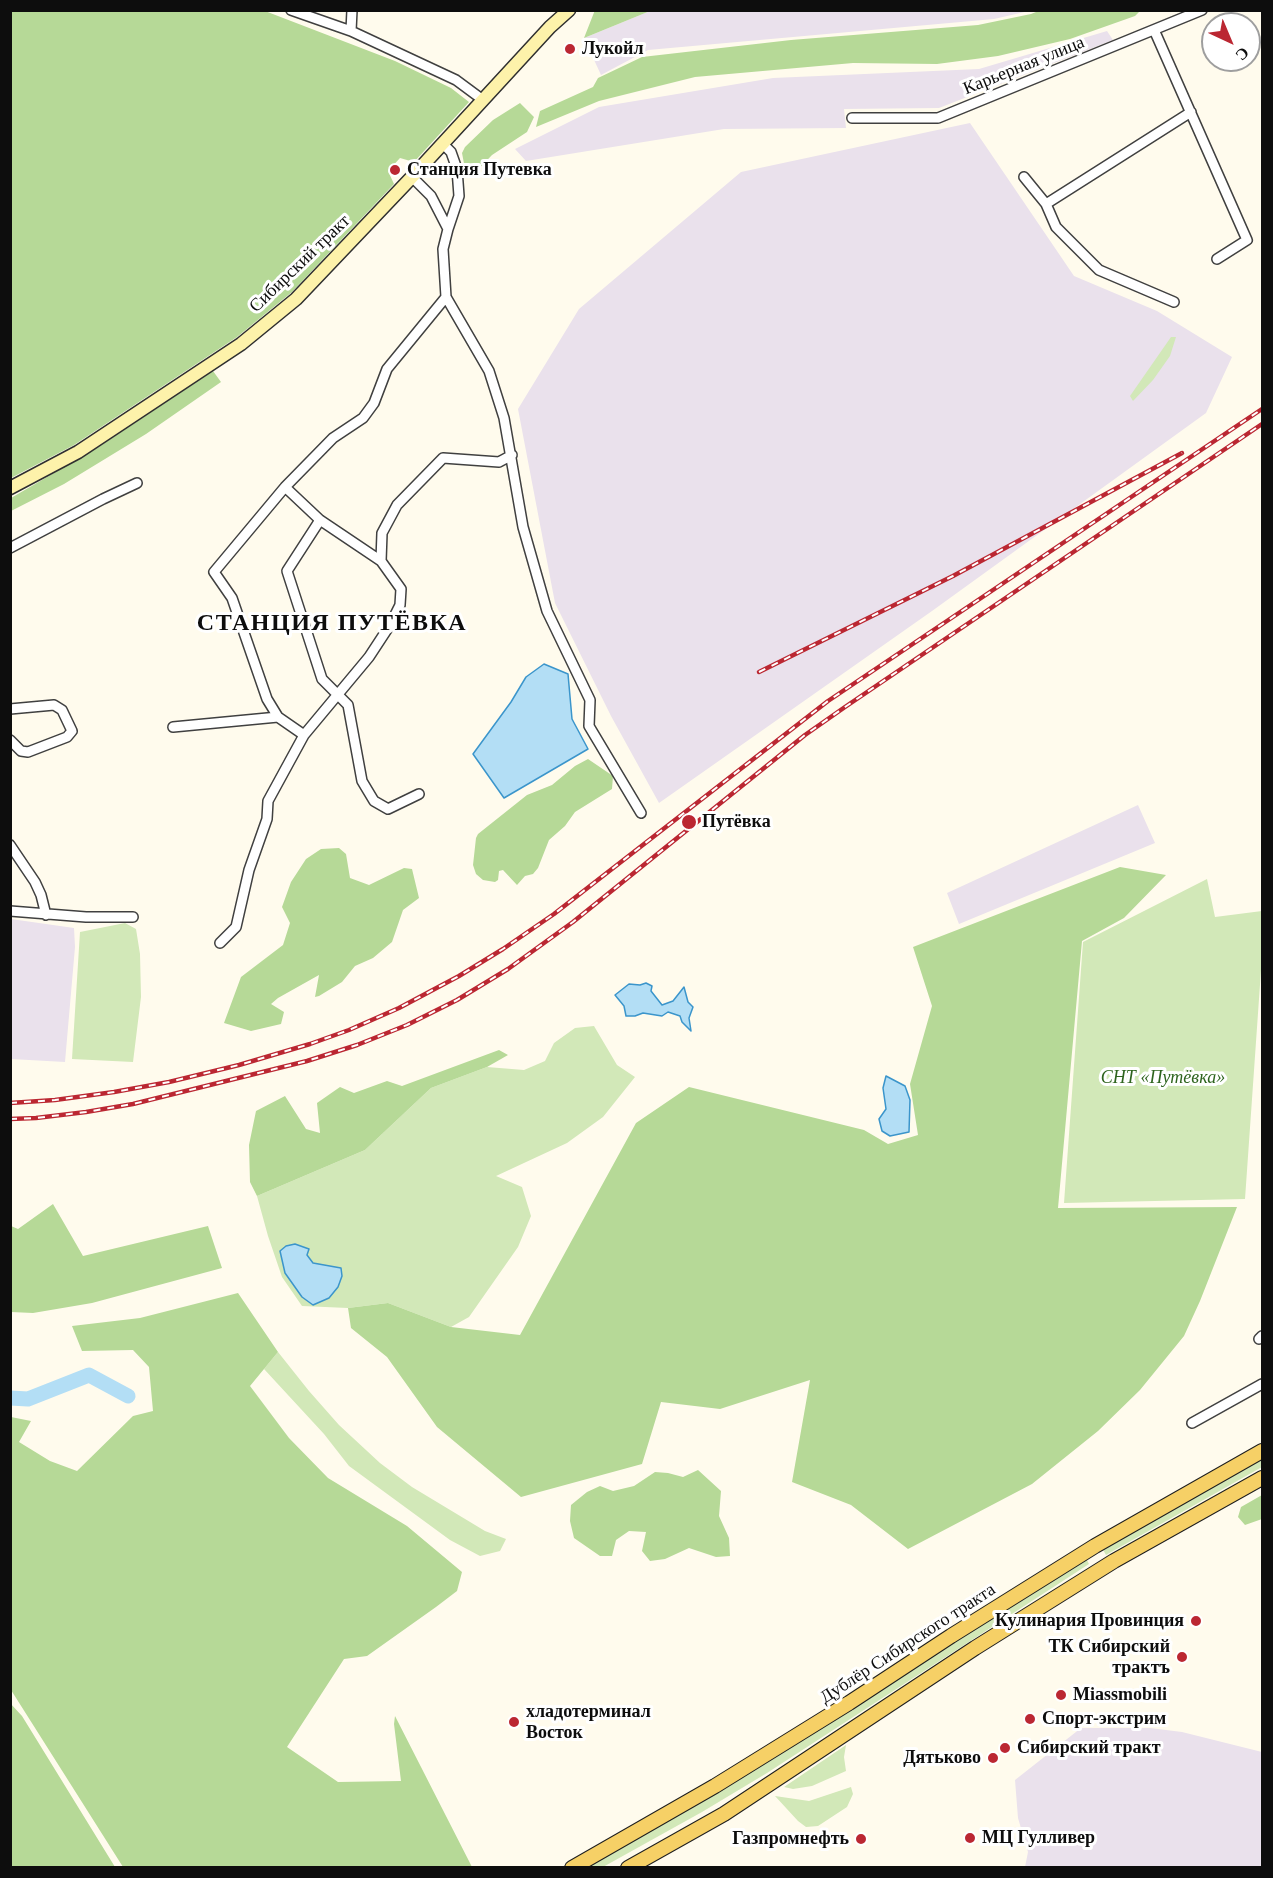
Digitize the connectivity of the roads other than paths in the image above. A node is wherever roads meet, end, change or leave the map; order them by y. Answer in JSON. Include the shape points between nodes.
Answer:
{"nodes":[{"id":1,"x":291,"y":10,"type":"edge"},
{"id":2,"x":352,"y":10,"type":"edge"},
{"id":3,"x":568,"y":10,"type":"edge"},
{"id":4,"x":1202,"y":10,"type":"edge"},
{"id":5,"x":351,"y":31,"type":"junction"},
{"id":6,"x":1155,"y":32,"type":"junction"},
{"id":7,"x":483,"y":100,"type":"junction"},
{"id":8,"x":1191,"y":112,"type":"junction"},
{"id":9,"x":852,"y":118,"type":"dead end"},
{"id":10,"x":443,"y":144,"type":"junction"},
{"id":11,"x":412,"y":177,"type":"junction"},
{"id":12,"x":1024,"y":177,"type":"dead end"},
{"id":13,"x":1046,"y":204,"type":"junction"},
{"id":14,"x":448,"y":229,"type":"junction"},
{"id":15,"x":1217,"y":259,"type":"dead end"},
{"id":16,"x":446,"y":297,"type":"junction"},
{"id":17,"x":1174,"y":302,"type":"dead end"},
{"id":18,"x":512,"y":454,"type":"junction"},
{"id":19,"x":137,"y":483,"type":"dead end"},
{"id":20,"x":285,"y":487,"type":"junction"},
{"id":21,"x":10,"y":488,"type":"edge"},
{"id":22,"x":320,"y":520,"type":"junction"},
{"id":23,"x":10,"y":548,"type":"edge"},
{"id":24,"x":381,"y":561,"type":"junction"},
{"id":25,"x":337,"y":694,"type":"junction"},
{"id":26,"x":10,"y":709,"type":"edge"},
{"id":27,"x":278,"y":717,"type":"junction"},
{"id":28,"x":173,"y":727,"type":"dead end"},
{"id":29,"x":304,"y":735,"type":"junction"},
{"id":30,"x":10,"y":740,"type":"edge"},
{"id":31,"x":419,"y":794,"type":"dead end"},
{"id":32,"x":641,"y":813,"type":"dead end"},
{"id":33,"x":10,"y":845,"type":"edge"},
{"id":34,"x":10,"y":910,"type":"edge"},
{"id":35,"x":46,"y":915,"type":"junction"},
{"id":36,"x":133,"y":917,"type":"dead end"},
{"id":37,"x":220,"y":943,"type":"dead end"},
{"id":38,"x":1263,"y":1384,"type":"edge"},
{"id":39,"x":1192,"y":1423,"type":"dead end"},
{"id":40,"x":1263,"y":1451,"type":"edge"},
{"id":41,"x":1260,"y":1480,"type":"edge"},
{"id":42,"x":572,"y":1868,"type":"edge"},
{"id":43,"x":628,"y":1868,"type":"edge"}],
"edges":[{"from":1,"to":5,"type":"street"},
{"from":2,"to":5,"type":"street"},
{"from":3,"to":7,"type":"main road","name":"Сибирский тракт"},
{"from":4,"to":6,"type":"street","name":"Карьерная улица"},
{"from":5,"to":7,"type":"street","via":[[456,80]]},
{"from":6,"to":8,"type":"street"},
{"from":6,"to":9,"type":"street","name":"Карьерная улица","via":[[938,118]]},
{"from":7,"to":10,"type":"main road","name":"Сибирский тракт"},
{"from":8,"to":13,"type":"street"},
{"from":8,"to":15,"type":"street","via":[[1247,240]]},
{"from":10,"to":11,"type":"main road","name":"Сибирский тракт"},
{"from":10,"to":14,"type":"street","via":[[451,152],[457,169],[459,196]]},
{"from":11,"to":14,"type":"street","via":[[431,196]]},
{"from":11,"to":21,"type":"main road","name":"Сибирский тракт","via":[[296,299],[242,344],[78,452]]},
{"from":12,"to":13,"type":"street"},
{"from":13,"to":17,"type":"street","via":[[1056,227],[1099,270]]},
{"from":14,"to":16,"type":"street","via":[[443,249]]},
{"from":16,"to":18,"type":"street","via":[[489,371]]},
{"from":16,"to":20,"type":"street","via":[[387,369],[374,403],[363,417],[333,438]]},
{"from":18,"to":24,"type":"street","via":[[499,462],[444,458],[397,505],[382,533]]},
{"from":18,"to":32,"type":"street","via":[[523,527],[547,610],[590,700],[589,726]]},
{"from":19,"to":23,"type":"street"},
{"from":20,"to":22,"type":"street"},
{"from":20,"to":27,"type":"street","via":[[214,572],[232,598],[267,699]]},
{"from":22,"to":24,"type":"street"},
{"from":22,"to":25,"type":"street","via":[[287,571],[322,679]]},
{"from":24,"to":25,"type":"street","via":[[401,589],[400,605],[369,657]]},
{"from":25,"to":29,"type":"street"},
{"from":25,"to":31,"type":"street","via":[[348,705],[362,781],[374,801],[388,809]]},
{"from":26,"to":30,"type":"street","via":[[54,705],[62,710],[72,731],[67,737],[28,752],[21,751]]},
{"from":27,"to":28,"type":"street"},
{"from":27,"to":29,"type":"street"},
{"from":29,"to":37,"type":"street","via":[[268,801],[267,819],[249,870],[236,927]]},
{"from":33,"to":35,"type":"street","via":[[38,888]]},
{"from":34,"to":35,"type":"street"},
{"from":35,"to":36,"type":"street"},
{"from":38,"to":39,"type":"street"},
{"from":40,"to":42,"type":"main road","name":"Дублёр Сибирского тракта","via":[[1095,1546],[849,1704]]},
{"from":41,"to":43,"type":"main road","via":[[1105,1566],[724,1814]]}]}
